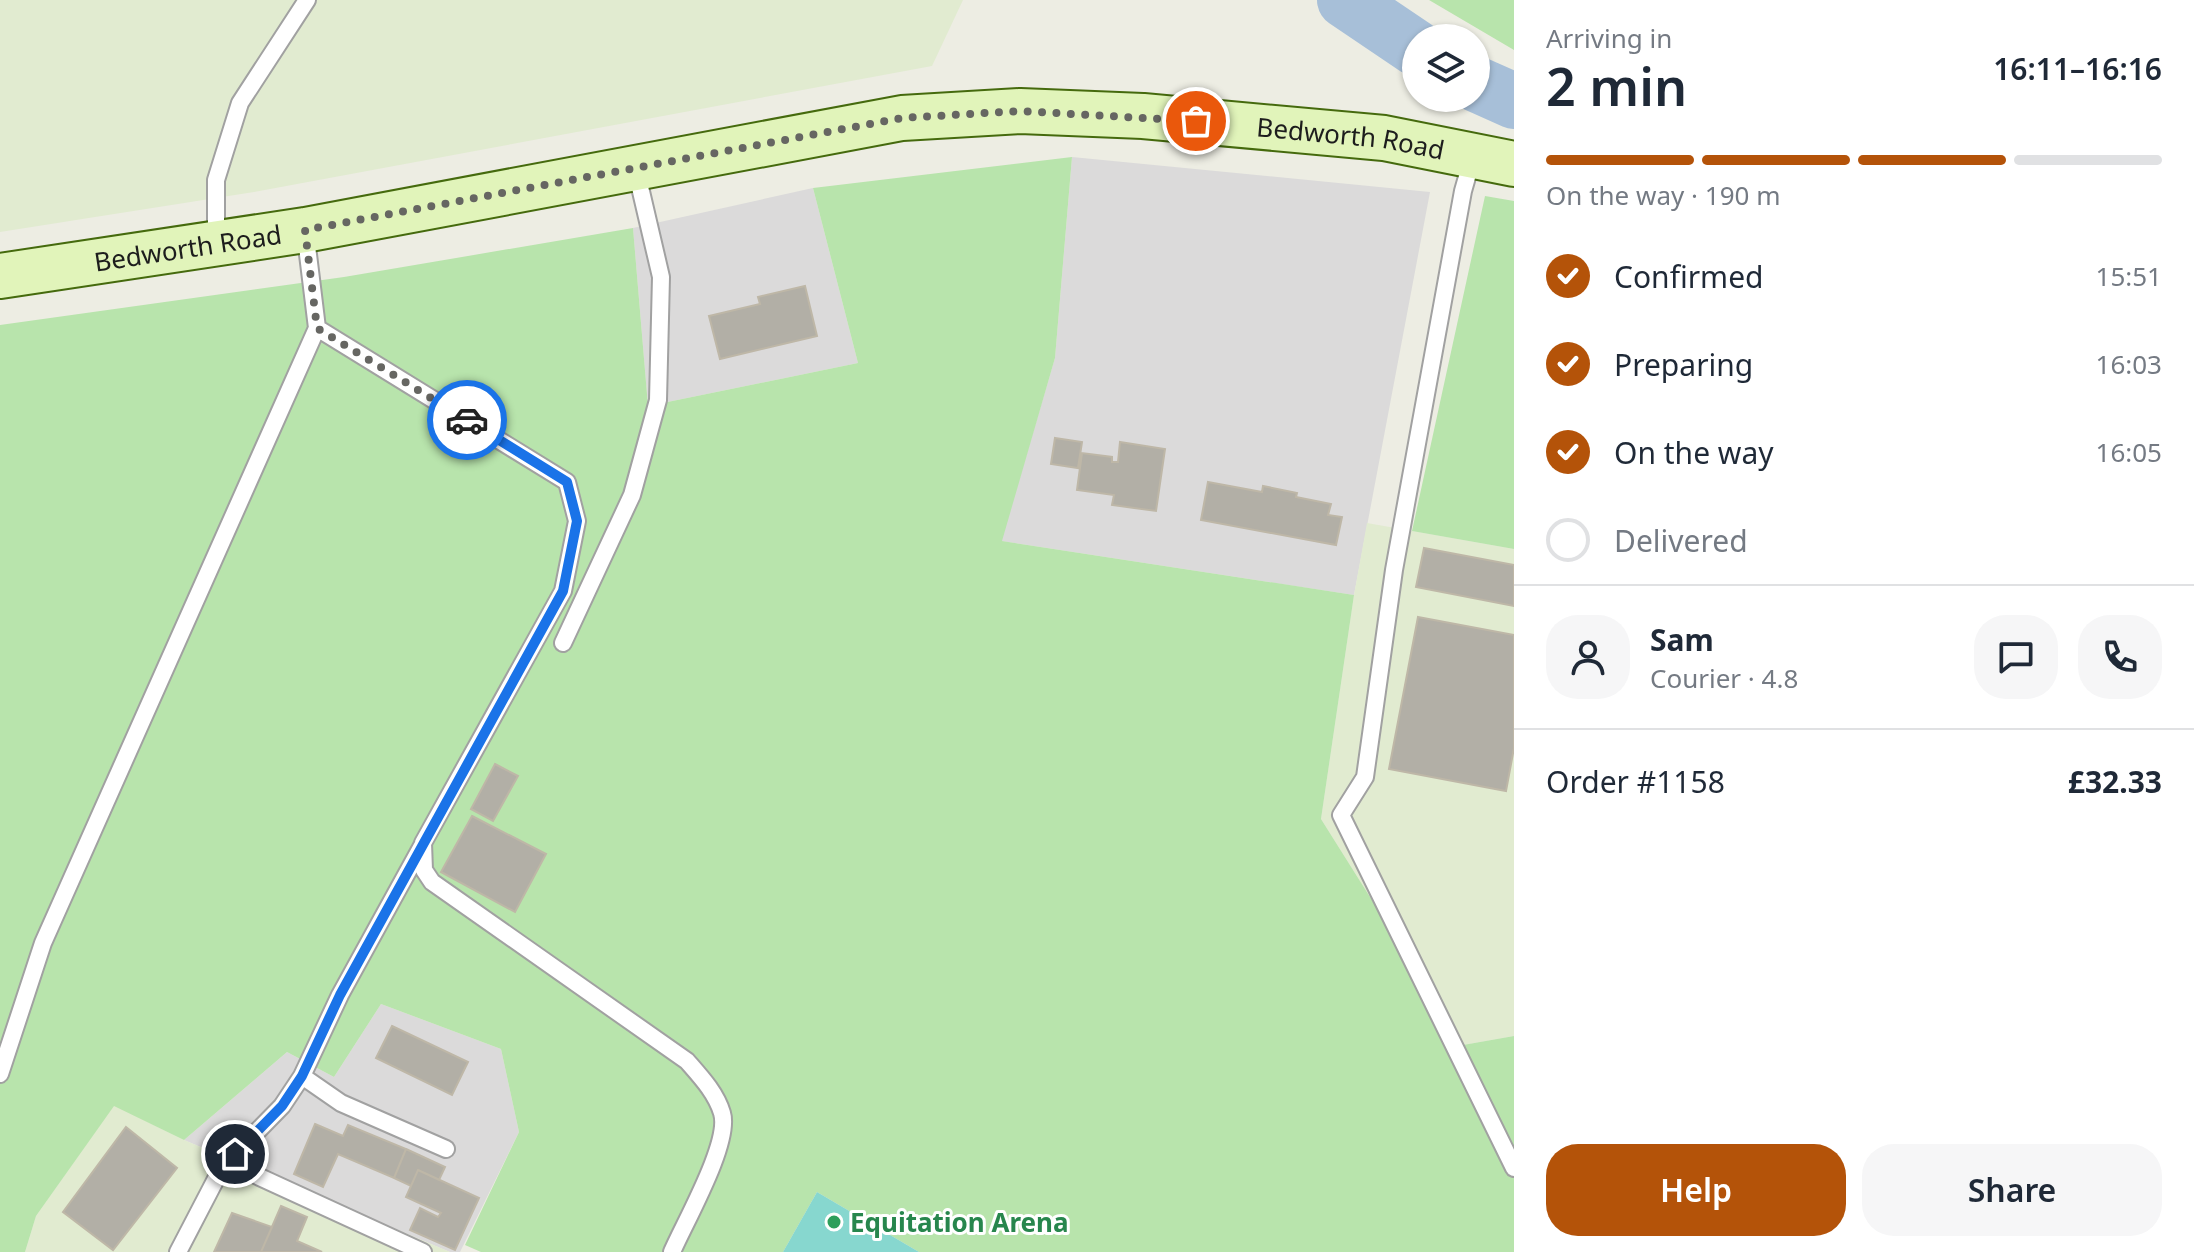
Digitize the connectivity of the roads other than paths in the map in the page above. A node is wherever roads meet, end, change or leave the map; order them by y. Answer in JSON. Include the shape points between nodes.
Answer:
{"nodes":[{"id":1,"x":307,"y":0,"type":"edge"},
{"id":2,"x":1494,"y":159,"type":"edge"},
{"id":3,"x":636,"y":168,"type":"junction"},
{"id":4,"x":305,"y":230,"type":"junction"},
{"id":5,"x":216,"y":244,"type":"junction"},
{"id":6,"x":0,"y":276,"type":"edge"},
{"id":7,"x":317,"y":328,"type":"junction"},
{"id":8,"x":563,"y":643,"type":"dead end"},
{"id":9,"x":423,"y":843,"type":"junction"},
{"id":10,"x":0,"y":1074,"type":"edge"},
{"id":11,"x":302,"y":1076,"type":"junction"},
{"id":12,"x":446,"y":1149,"type":"dead end"},
{"id":13,"x":235,"y":1154,"type":"junction"},
{"id":14,"x":1514,"y":1168,"type":"edge"},
{"id":15,"x":178,"y":1252,"type":"edge"},
{"id":16,"x":423,"y":1252,"type":"edge"},
{"id":17,"x":672,"y":1252,"type":"edge"}],
"edges":[{"from":1,"to":5,"type":"lane","via":[[240,103],[216,180]]},
{"from":2,"to":3,"type":"main road","name":"Bedworth Road","via":[[1368,137],[1143,116],[1020,111],[902,118]]},
{"from":2,"to":14,"type":"lane","via":[[1463,191],[1397,554],[1365,777],[1341,815]]},
{"from":3,"to":4,"type":"main road","name":"Bedworth Road"},
{"from":3,"to":8,"type":"lane","via":[[661,277],[658,400],[632,495]]},
{"from":4,"to":5,"type":"main road","name":"Bedworth Road"},
{"from":4,"to":7,"type":"lane"},
{"from":5,"to":6,"type":"main road","name":"Bedworth Road"},
{"from":7,"to":9,"type":"lane","via":[[567,482],[577,521],[563,591]]},
{"from":7,"to":10,"type":"lane","via":[[43,943]]},
{"from":9,"to":11,"type":"lane"},
{"from":9,"to":17,"type":"lane","via":[[424,870],[432,882],[687,1061],[707,1084],[723,1115],[721,1143]]},
{"from":11,"to":12,"type":"lane","via":[[341,1103]]},
{"from":11,"to":13,"type":"lane","via":[[282,1106]]},
{"from":13,"to":15,"type":"lane"},
{"from":13,"to":16,"type":"lane","via":[[251,1173]]}]}
